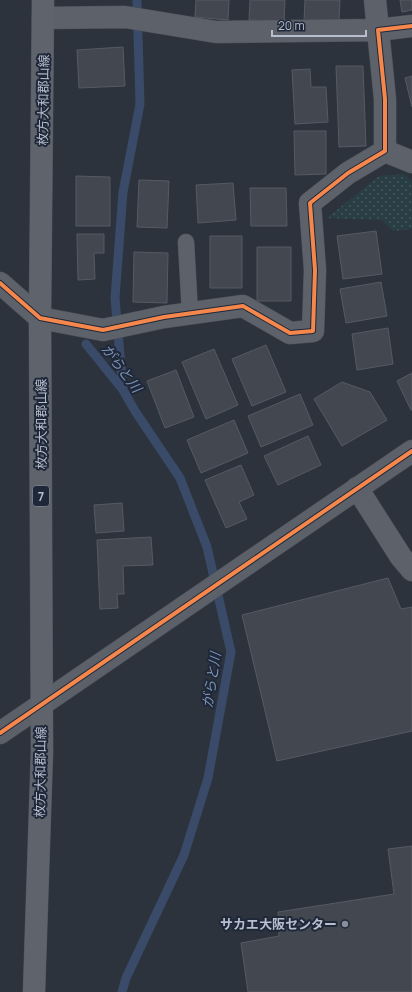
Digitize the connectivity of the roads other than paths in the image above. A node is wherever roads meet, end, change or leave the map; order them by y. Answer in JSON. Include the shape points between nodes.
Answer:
{"nodes":[{"id":1,"x":375,"y":0,"type":"edge"},
{"id":2,"x":43,"y":9,"type":"edge"},
{"id":3,"x":412,"y":26,"type":"edge"},
{"id":4,"x":378,"y":30,"type":"junction"},
{"id":5,"x":385,"y":151,"type":"junction"},
{"id":6,"x":412,"y":162,"type":"edge"},
{"id":7,"x":186,"y":242,"type":"dead end"},
{"id":8,"x":0,"y":283,"type":"edge"},
{"id":9,"x":190,"y":313,"type":"junction"},
{"id":10,"x":40,"y":318,"type":"junction"},
{"id":11,"x":412,"y":451,"type":"edge"},
{"id":12,"x":357,"y":488,"type":"junction"},
{"id":13,"x":412,"y":570,"type":"edge"},
{"id":14,"x":41,"y":704,"type":"junction"},
{"id":15,"x":0,"y":733,"type":"edge"},
{"id":16,"x":34,"y":992,"type":"edge"}],
"edges":[{"from":1,"to":4,"type":"street"},
{"from":2,"to":4,"type":"street","via":[[125,17],[216,32]]},
{"from":2,"to":10,"type":"main road","name":"枚方大和郡山線","number":"7"},
{"from":3,"to":4,"type":"street"},
{"from":4,"to":5,"type":"street","via":[[385,99]]},
{"from":5,"to":6,"type":"street"},
{"from":5,"to":9,"type":"street","via":[[348,173],[310,203],[315,270],[313,331],[290,333],[243,306]]},
{"from":7,"to":9,"type":"lane"},
{"from":8,"to":10,"type":"street"},
{"from":9,"to":10,"type":"street","via":[[103,330]]},
{"from":10,"to":14,"type":"main road","name":"枚方大和郡山線","number":"7"},
{"from":11,"to":12,"type":"street"},
{"from":12,"to":13,"type":"street"},
{"from":12,"to":14,"type":"street"},
{"from":14,"to":15,"type":"street"},
{"from":14,"to":16,"type":"main road","name":"枚方大和郡山線","number":"7","via":[[42,758]]}]}
